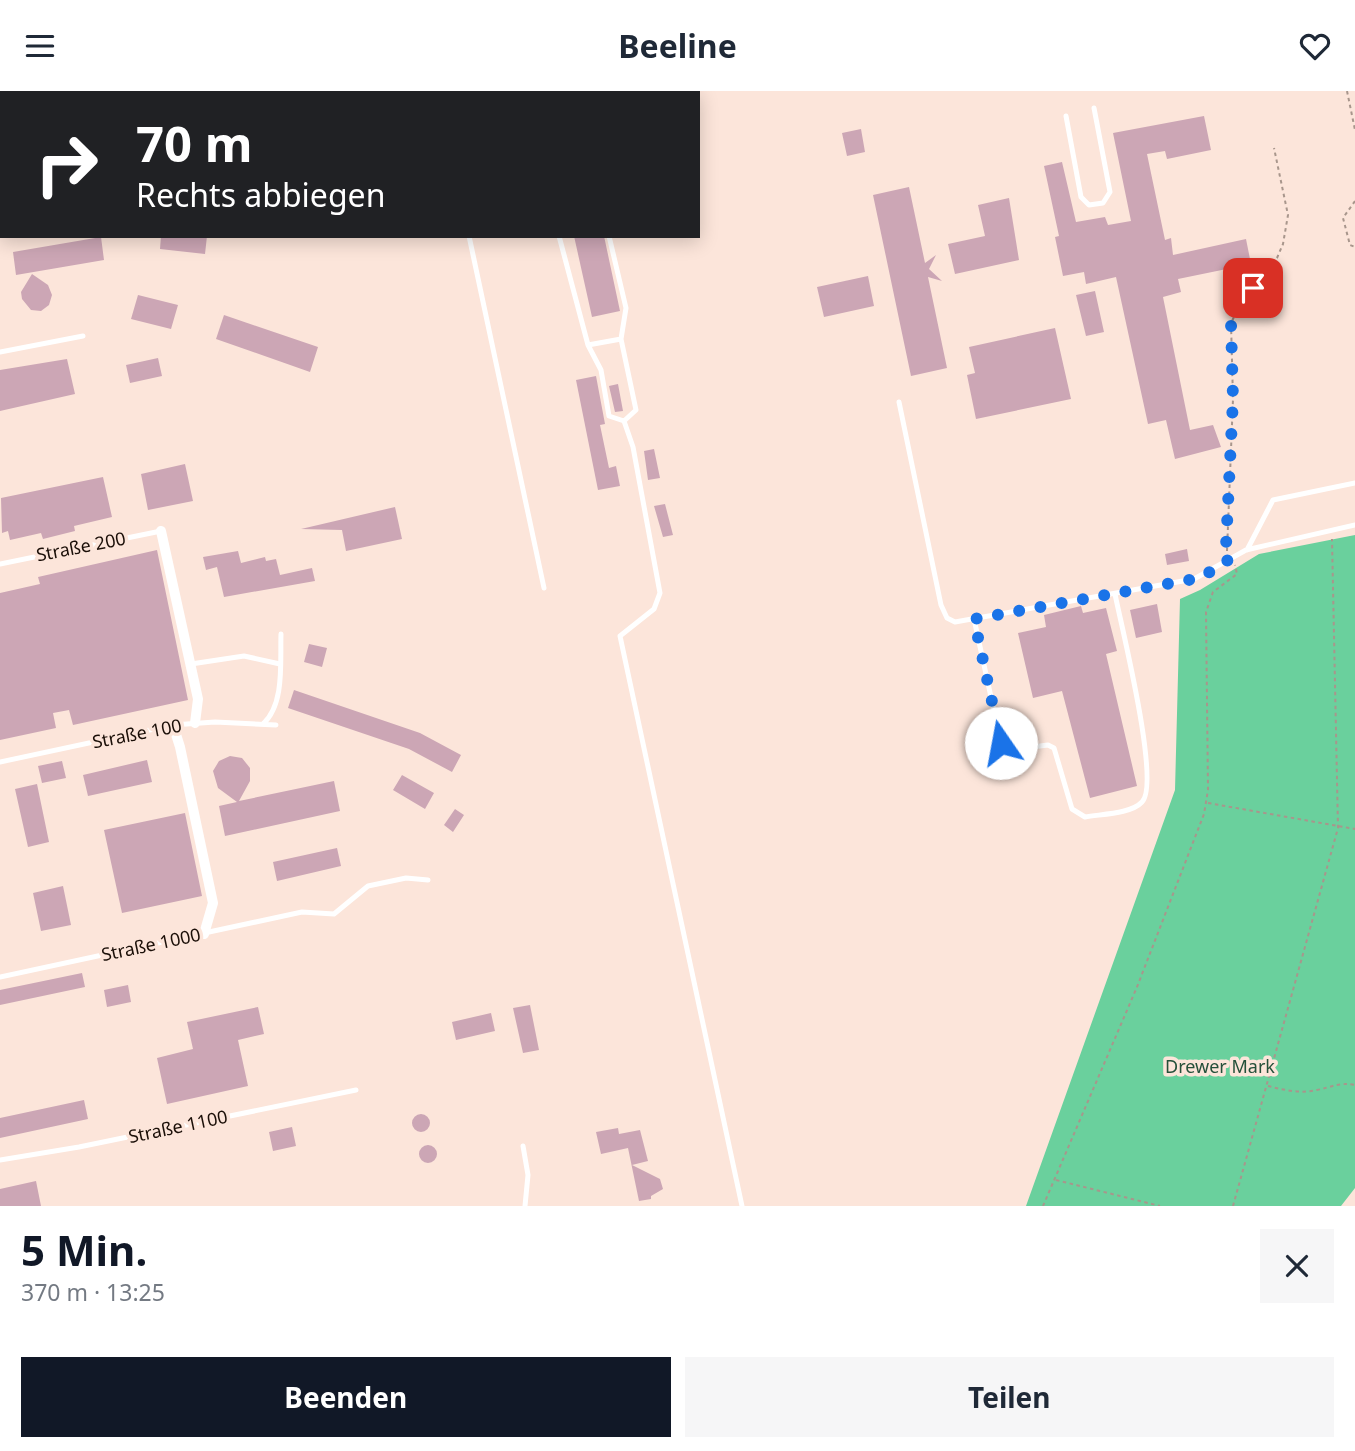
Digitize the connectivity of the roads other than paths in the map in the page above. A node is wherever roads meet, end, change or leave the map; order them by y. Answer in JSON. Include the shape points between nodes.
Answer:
{"nodes":[{"id":1,"x":1094,"y":108,"type":"dead end"},
{"id":2,"x":1066,"y":116,"type":"dead end"},
{"id":3,"x":469,"y":238,"type":"edge"},
{"id":4,"x":560,"y":238,"type":"edge"},
{"id":5,"x":609,"y":238,"type":"edge"},
{"id":6,"x":83,"y":335,"type":"dead end"},
{"id":7,"x":621,"y":339,"type":"junction"},
{"id":8,"x":588,"y":345,"type":"junction"},
{"id":9,"x":0,"y":352,"type":"edge"},
{"id":10,"x":899,"y":402,"type":"dead end"},
{"id":11,"x":624,"y":421,"type":"junction"},
{"id":12,"x":1355,"y":483,"type":"edge"},
{"id":13,"x":1355,"y":525,"type":"edge"},
{"id":14,"x":161,"y":531,"type":"joint"},
{"id":15,"x":1247,"y":550,"type":"junction"},
{"id":16,"x":0,"y":564,"type":"edge"},
{"id":17,"x":544,"y":588,"type":"dead end"},
{"id":18,"x":1115,"y":594,"type":"junction"},
{"id":19,"x":974,"y":619,"type":"junction"},
{"id":20,"x":281,"y":634,"type":"dead end"},
{"id":21,"x":191,"y":664,"type":"junction"},
{"id":22,"x":280,"y":664,"type":"junction"},
{"id":23,"x":195,"y":723,"type":"junction"},
{"id":24,"x":262,"y":724,"type":"junction"},
{"id":25,"x":276,"y":725,"type":"dead end"},
{"id":26,"x":173,"y":726,"type":"junction"},
{"id":27,"x":0,"y":762,"type":"edge"},
{"id":28,"x":428,"y":880,"type":"dead end"},
{"id":29,"x":204,"y":934,"type":"junction"},
{"id":30,"x":0,"y":977,"type":"edge"},
{"id":31,"x":356,"y":1090,"type":"dead end"},
{"id":32,"x":523,"y":1146,"type":"dead end"},
{"id":33,"x":0,"y":1160,"type":"edge"},
{"id":34,"x":525,"y":1206,"type":"edge"},
{"id":35,"x":743,"y":1206,"type":"edge"}],
"edges":[{"from":1,"to":2,"type":"lane","via":[[1110,192],[1096,205],[1081,197]]},
{"from":3,"to":17,"type":"lane"},
{"from":4,"to":8,"type":"lane"},
{"from":5,"to":7,"type":"lane","via":[[626,308]]},
{"from":6,"to":9,"type":"lane"},
{"from":7,"to":8,"type":"lane"},
{"from":7,"to":11,"type":"lane","via":[[636,410]]},
{"from":8,"to":11,"type":"lane","via":[[601,370],[609,416]]},
{"from":10,"to":19,"type":"lane","via":[[941,605],[950,620]]},
{"from":11,"to":35,"type":"lane","via":[[660,593],[654,609],[620,636]]},
{"from":12,"to":15,"type":"lane","via":[[1273,500]]},
{"from":13,"to":15,"type":"lane"},
{"from":14,"to":16,"type":"lane","name":"Straße 200"},
{"from":14,"to":21,"type":"street"},
{"from":15,"to":18,"type":"lane","via":[[1194,579]]},
{"from":18,"to":19,"type":"lane"},
{"from":18,"to":19,"type":"lane","via":[[1143,736],[1147,789],[1143,801],[1134,807],[1085,817],[1072,809],[1054,748],[1009,750],[1001,743]]},
{"from":20,"to":22,"type":"lane"},
{"from":21,"to":22,"type":"lane","via":[[244,656]]},
{"from":21,"to":23,"type":"street","via":[[198,699]]},
{"from":22,"to":24,"type":"lane","via":[[278,695],[270,717]]},
{"from":23,"to":24,"type":"lane","name":"Straße 100"},
{"from":23,"to":26,"type":"lane","name":"Straße 100"},
{"from":24,"to":25,"type":"lane","name":"Straße 100"},
{"from":26,"to":27,"type":"lane","name":"Straße 100"},
{"from":26,"to":29,"type":"street","via":[[213,902]]},
{"from":28,"to":29,"type":"lane","name":"Straße 1000","via":[[406,878],[368,886],[334,913],[302,912]]},
{"from":29,"to":30,"type":"lane","name":"Straße 1000"},
{"from":31,"to":33,"type":"lane","name":"Straße 1100"},
{"from":32,"to":34,"type":"lane","via":[[528,1175]]}]}
